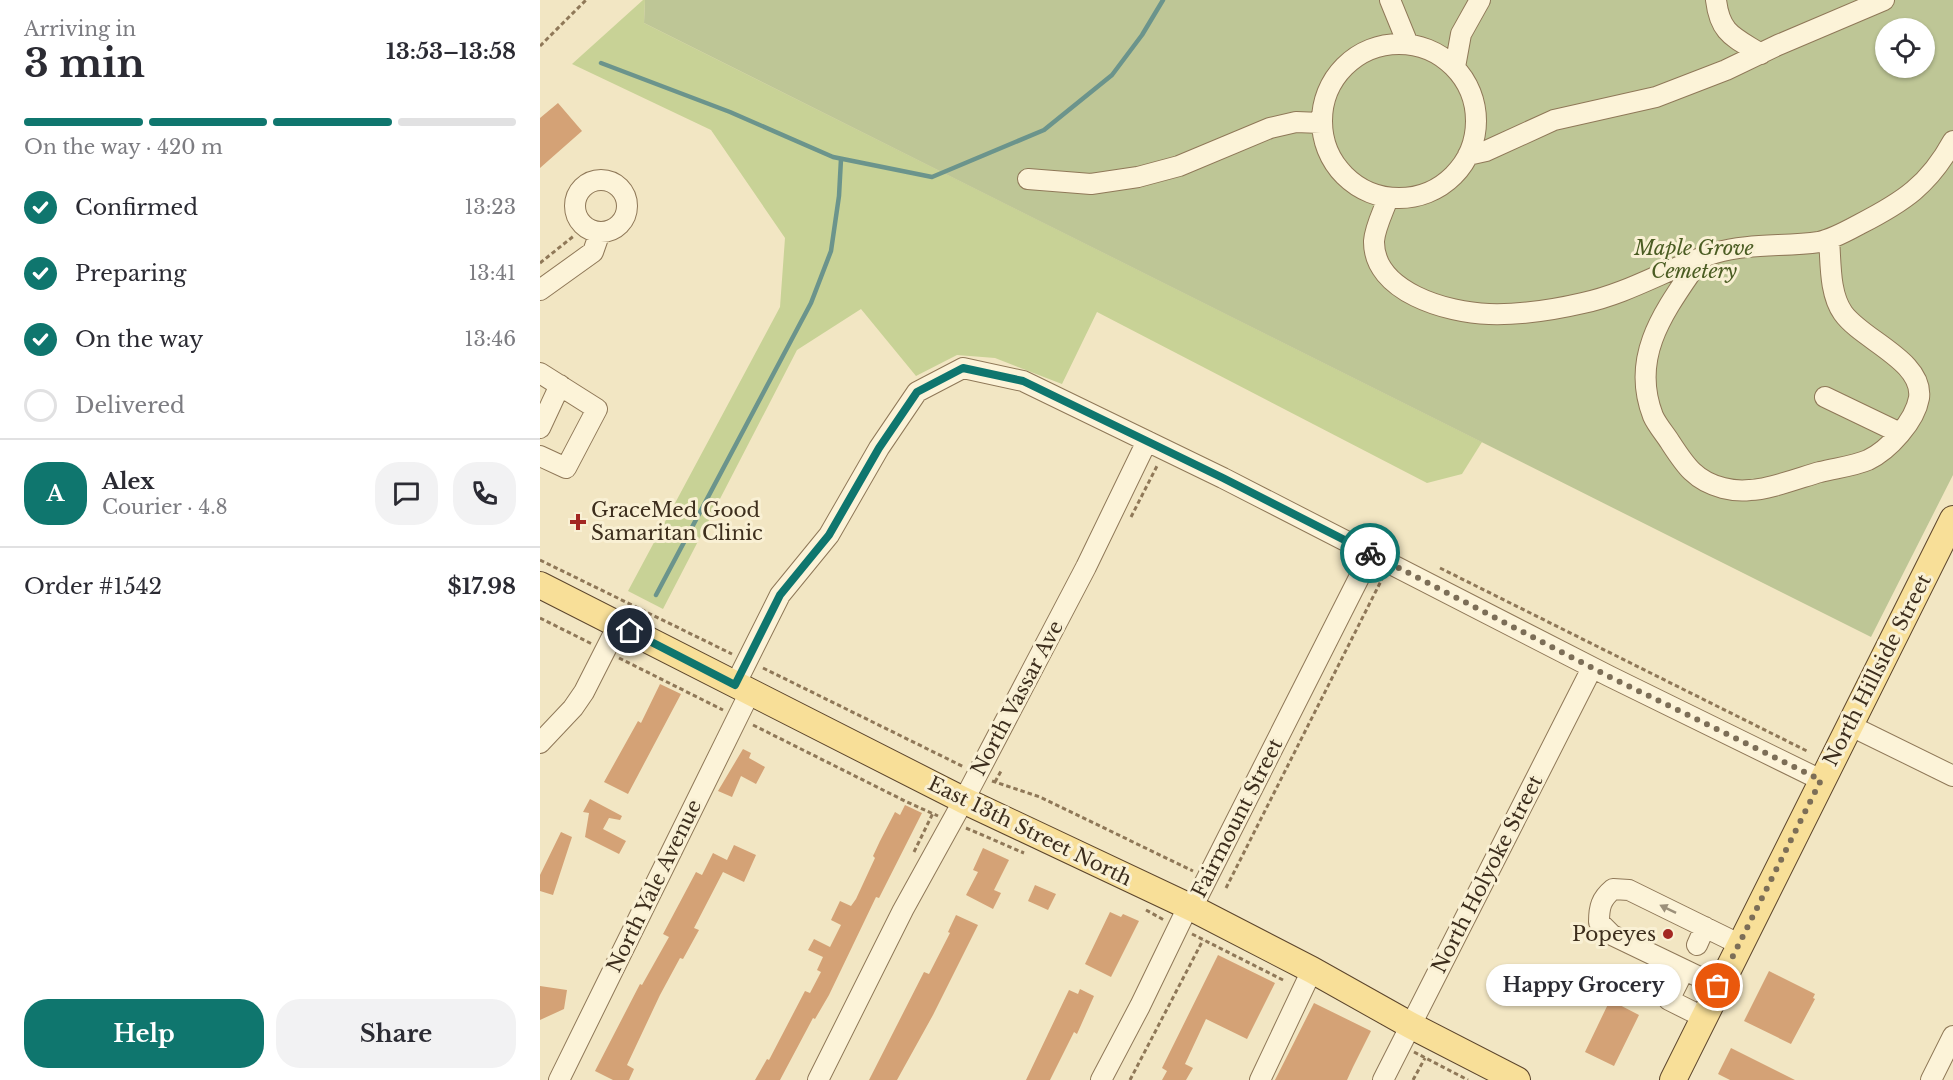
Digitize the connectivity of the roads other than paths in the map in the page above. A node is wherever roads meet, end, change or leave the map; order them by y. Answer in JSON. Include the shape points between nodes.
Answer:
{"nodes":[{"id":1,"x":1390,"y":0,"type":"edge"},
{"id":2,"x":1480,"y":0,"type":"edge"},
{"id":3,"x":1716,"y":0,"type":"edge"},
{"id":4,"x":1884,"y":0,"type":"edge"},
{"id":5,"x":1863,"y":5,"type":"edge"},
{"id":6,"x":1469,"y":17,"type":"junction"},
{"id":7,"x":1408,"y":44,"type":"junction"},
{"id":8,"x":1428,"y":49,"type":"junction"},
{"id":9,"x":1761,"y":54,"type":"junction"},
{"id":10,"x":1455,"y":67,"type":"junction"},
{"id":11,"x":1321,"y":123,"type":"junction"},
{"id":12,"x":1953,"y":141,"type":"edge"},
{"id":13,"x":1468,"y":155,"type":"junction"},
{"id":14,"x":1028,"y":179,"type":"dead end"},
{"id":15,"x":1388,"y":198,"type":"junction"},
{"id":16,"x":600,"y":232,"type":"dead end"},
{"id":17,"x":1829,"y":238,"type":"junction"},
{"id":18,"x":1700,"y":259,"type":"junction"},
{"id":19,"x":540,"y":290,"type":"edge"},
{"id":20,"x":540,"y":373,"type":"edge"},
{"id":21,"x":560,"y":386,"type":"junction"},
{"id":22,"x":1825,"y":397,"type":"dead end"},
{"id":23,"x":540,"y":428,"type":"edge"},
{"id":24,"x":1900,"y":433,"type":"junction"},
{"id":25,"x":1147,"y":441,"type":"junction"},
{"id":26,"x":540,"y":456,"type":"edge"},
{"id":27,"x":1953,"y":519,"type":"edge"},
{"id":28,"x":1371,"y":554,"type":"junction"},
{"id":29,"x":540,"y":585,"type":"edge"},
{"id":30,"x":618,"y":625,"type":"junction"},
{"id":31,"x":1592,"y":668,"type":"junction"},
{"id":32,"x":742,"y":688,"type":"junction"},
{"id":33,"x":1849,"y":724,"type":"junction"},
{"id":34,"x":540,"y":743,"type":"edge"},
{"id":35,"x":1953,"y":776,"type":"edge"},
{"id":36,"x":1821,"y":780,"type":"junction"},
{"id":37,"x":957,"y":811,"type":"junction"},
{"id":38,"x":1185,"y":917,"type":"junction"},
{"id":39,"x":1739,"y":944,"type":"junction"},
{"id":40,"x":1684,"y":970,"type":"junction"},
{"id":41,"x":1308,"y":980,"type":"junction"},
{"id":42,"x":1718,"y":986,"type":"junction"},
{"id":43,"x":1703,"y":1017,"type":"junction"},
{"id":44,"x":1405,"y":1035,"type":"junction"},
{"id":45,"x":1953,"y":1036,"type":"edge"},
{"id":46,"x":559,"y":1080,"type":"edge"},
{"id":47,"x":818,"y":1080,"type":"edge"},
{"id":48,"x":1101,"y":1080,"type":"edge"},
{"id":49,"x":1260,"y":1080,"type":"edge"},
{"id":50,"x":1383,"y":1080,"type":"edge"},
{"id":51,"x":1517,"y":1080,"type":"edge"},
{"id":52,"x":1673,"y":1080,"type":"edge"},
{"id":53,"x":1931,"y":1080,"type":"edge"}],
"edges":[{"from":1,"to":7,"type":"street"},
{"from":2,"to":6,"type":"street"},
{"from":3,"to":9,"type":"street","via":[[1718,18],[1728,33]]},
{"from":4,"to":5,"type":"street"},
{"from":5,"to":9,"type":"street"},
{"from":6,"to":8,"type":"street"},
{"from":6,"to":10,"type":"street","via":[[1461,34]]},
{"from":7,"to":8,"type":"street"},
{"from":7,"to":11,"type":"street","via":[[1374,47],[1352,58],[1335,76],[1324,98]]},
{"from":8,"to":10,"type":"street"},
{"from":9,"to":13,"type":"street","via":[[1656,97],[1554,120],[1486,151]]},
{"from":10,"to":13,"type":"street","via":[[1475,105],[1477,121]]},
{"from":11,"to":14,"type":"street","via":[[1296,122],[1270,128],[1179,166],[1138,177],[1091,184]]},
{"from":11,"to":15,"type":"street","via":[[1327,149],[1341,172],[1362,189]]},
{"from":12,"to":17,"type":"street","via":[[1922,185],[1893,207]]},
{"from":13,"to":15,"type":"street","via":[[1461,169],[1440,187],[1415,197]]},
{"from":15,"to":18,"type":"street","via":[[1374,239],[1377,260],[1388,279],[1414,296],[1443,306],[1488,314],[1585,303]]},
{"from":16,"to":19,"type":"street","via":[[593,252]]},
{"from":17,"to":18,"type":"street","via":[[1820,242],[1751,245]]},
{"from":17,"to":24,"type":"street","via":[[1834,293],[1843,313],[1904,363],[1916,379],[1919,398]]},
{"from":18,"to":24,"type":"street","via":[[1651,341],[1645,368],[1645,388],[1654,418],[1687,467],[1706,483],[1752,490],[1868,460],[1891,445]]},
{"from":20,"to":21,"type":"street"},
{"from":21,"to":23,"type":"street"},
{"from":21,"to":26,"type":"street","via":[[597,409],[566,468]]},
{"from":22,"to":24,"type":"street"},
{"from":25,"to":28,"type":"street","name":"North Yale Avenue"},
{"from":25,"to":32,"type":"street","name":"North Yale Avenue","via":[[1023,381],[963,368],[917,392],[879,448],[829,535],[780,595],[747,661]]},
{"from":25,"to":37,"type":"street","name":"North Vassar Ave","via":[[1086,567]]},
{"from":27,"to":33,"type":"main road","name":"North Hillside Street"},
{"from":28,"to":31,"type":"street","name":"North Yale Avenue"},
{"from":28,"to":38,"type":"street","name":"Fairmount Street"},
{"from":29,"to":30,"type":"main road","name":"East 13th Street North"},
{"from":30,"to":32,"type":"main road","name":"East 13th Street North"},
{"from":30,"to":34,"type":"street","via":[[584,692]]},
{"from":31,"to":36,"type":"street","name":"North Yale Avenue"},
{"from":31,"to":44,"type":"street","name":"North Holyoke Street"},
{"from":32,"to":37,"type":"main road","name":"East 13th Street North"},
{"from":32,"to":46,"type":"street","name":"North Yale Avenue","via":[[737,717]]},
{"from":33,"to":35,"type":"street"},
{"from":33,"to":36,"type":"main road","name":"North Hillside Street"},
{"from":36,"to":39,"type":"main road","name":"North Hillside Street"},
{"from":37,"to":38,"type":"main road","name":"East 13th Street North"},
{"from":37,"to":47,"type":"street","name":"North Vassar Ave"},
{"from":38,"to":41,"type":"main road","name":"East 13th Street North"},
{"from":38,"to":48,"type":"street","name":"Fairmount Street"},
{"from":39,"to":40,"type":"street","one_way":true,"via":[[1701,936],[1629,890],[1613,889],[1604,896],[1599,922],[1612,935]]},
{"from":39,"to":42,"type":"main road","name":"North Hillside Street"},
{"from":40,"to":42,"type":"street"},
{"from":40,"to":43,"type":"street","via":[[1670,1000]]},
{"from":41,"to":44,"type":"main road","name":"East 13th Street North"},
{"from":41,"to":49,"type":"street"},
{"from":42,"to":43,"type":"main road","name":"North Hillside Street"},
{"from":43,"to":52,"type":"main road","name":"North Hillside Street"},
{"from":44,"to":50,"type":"street","name":"North Holyoke Street"},
{"from":44,"to":51,"type":"main road","name":"East 13th Street North"},
{"from":45,"to":53,"type":"street"}]}
